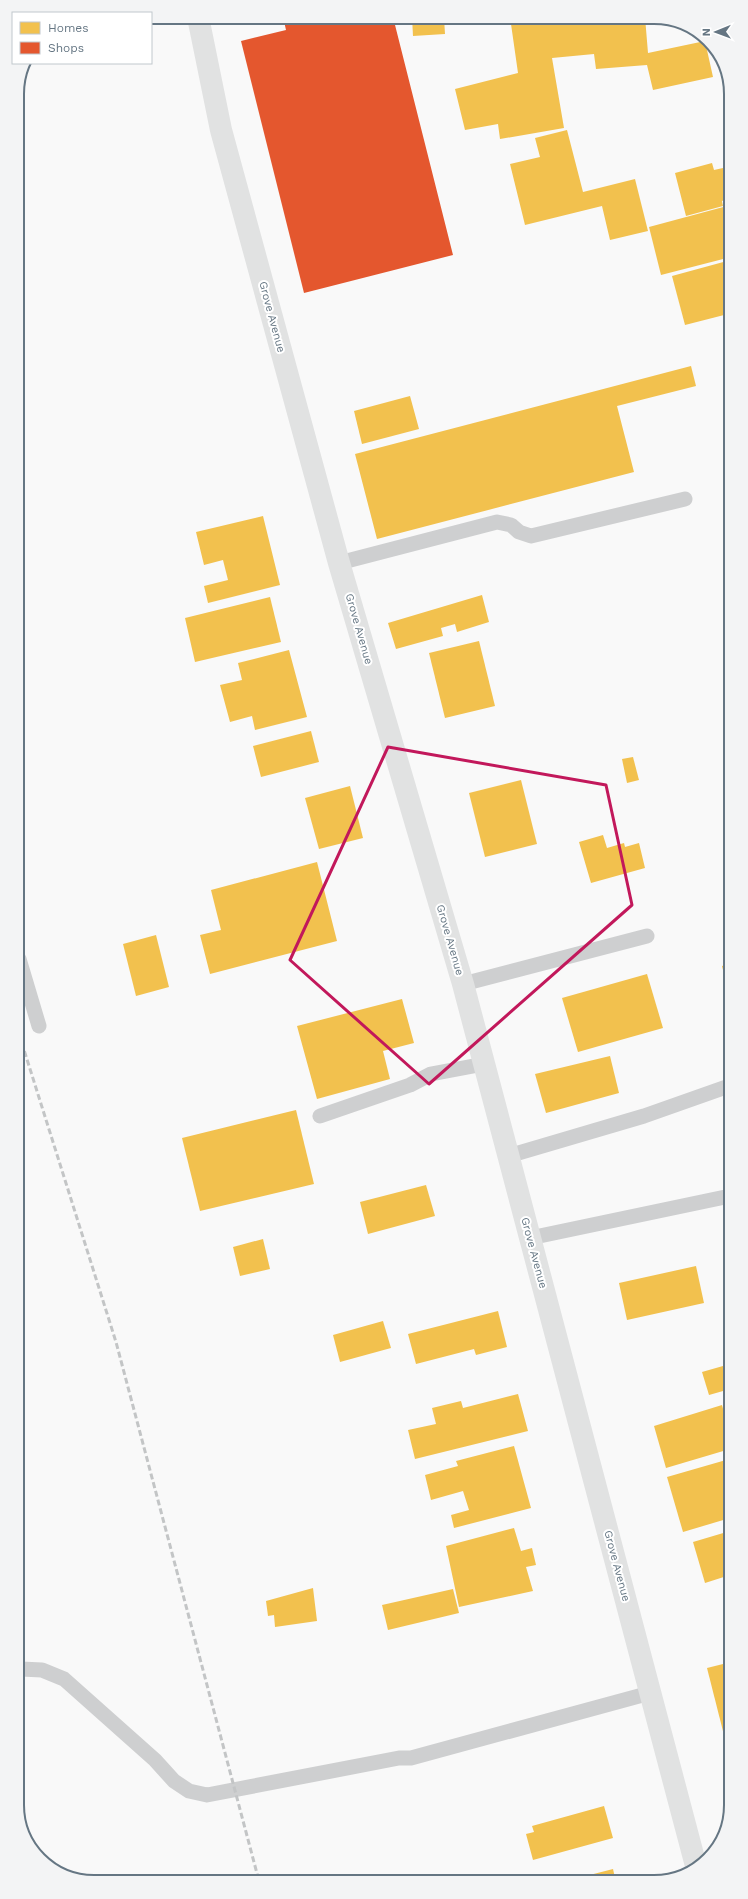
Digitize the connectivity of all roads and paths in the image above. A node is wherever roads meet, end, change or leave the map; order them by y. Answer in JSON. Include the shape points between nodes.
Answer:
{"nodes":[{"id":1,"x":199,"y":24,"type":"edge"},
{"id":2,"x":685,"y":499,"type":"dead end"},
{"id":3,"x":339,"y":563,"type":"junction"},
{"id":4,"x":647,"y":936,"type":"dead end"},
{"id":5,"x":24,"y":976,"type":"edge"},
{"id":6,"x":463,"y":984,"type":"junction"},
{"id":7,"x":39,"y":1026,"type":"dead end"},
{"id":8,"x":484,"y":1064,"type":"junction"},
{"id":9,"x":724,"y":1088,"type":"edge"},
{"id":10,"x":320,"y":1116,"type":"dead end"},
{"id":11,"x":508,"y":1156,"type":"junction"},
{"id":12,"x":724,"y":1197,"type":"edge"},
{"id":13,"x":530,"y":1238,"type":"junction"},
{"id":14,"x":24,"y":1669,"type":"edge"},
{"id":15,"x":650,"y":1693,"type":"junction"},
{"id":16,"x":695,"y":1862,"type":"edge"}],
"edges":[{"from":1,"to":3,"type":"main road","name":"Grove Avenue","via":[[222,130]]},
{"from":2,"to":3,"type":"lane","via":[[531,536],[519,532],[511,525],[497,522]]},
{"from":3,"to":6,"type":"main road","name":"Grove Avenue"},
{"from":4,"to":6,"type":"lane"},
{"from":5,"to":7,"type":"lane"},
{"from":6,"to":8,"type":"main road","name":"Grove Avenue"},
{"from":8,"to":10,"type":"lane","via":[[431,1074],[410,1085]]},
{"from":8,"to":11,"type":"main road","name":"Grove Avenue"},
{"from":9,"to":11,"type":"lane","via":[[644,1116]]},
{"from":11,"to":13,"type":"main road","name":"Grove Avenue"},
{"from":12,"to":13,"type":"lane"},
{"from":13,"to":15,"type":"main road","name":"Grove Avenue"},
{"from":14,"to":15,"type":"lane","via":[[42,1670],[64,1679],[155,1760],[174,1781],[189,1791],[207,1795],[399,1758],[411,1758]]},
{"from":15,"to":16,"type":"main road","name":"Grove Avenue"}]}
